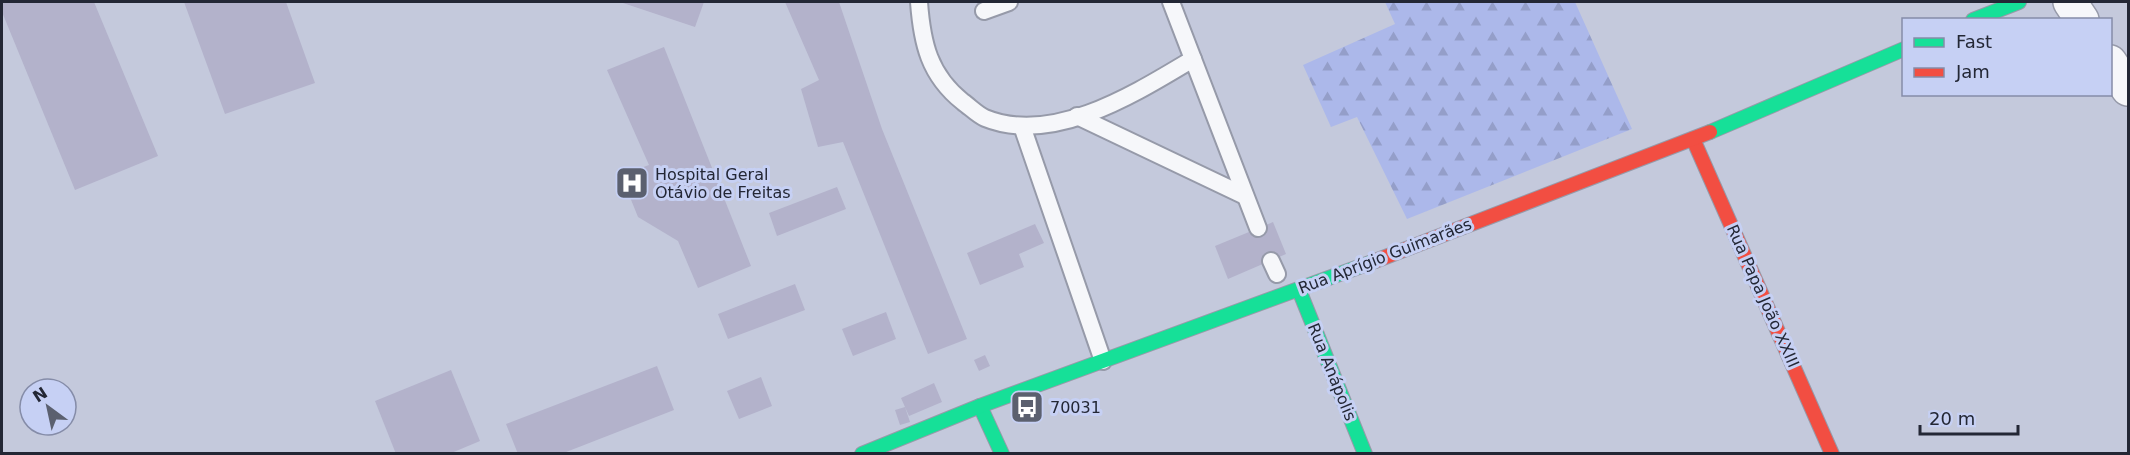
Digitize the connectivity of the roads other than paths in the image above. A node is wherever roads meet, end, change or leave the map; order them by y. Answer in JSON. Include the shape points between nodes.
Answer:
{"nodes":[{"id":1,"x":919,"y":2,"type":"edge"},
{"id":2,"x":1009,"y":2,"type":"edge"},
{"id":3,"x":1171,"y":2,"type":"edge"},
{"id":4,"x":2019,"y":2,"type":"edge"},
{"id":5,"x":2070,"y":2,"type":"edge"},
{"id":6,"x":984,"y":11,"type":"dead end"},
{"id":7,"x":1978,"y":18,"type":"edge"},
{"id":8,"x":2081,"y":18,"type":"edge"},
{"id":9,"x":1902,"y":50,"type":"edge"},
{"id":10,"x":1193,"y":59,"type":"junction"},
{"id":11,"x":2112,"y":65,"type":"edge"},
{"id":12,"x":2128,"y":89,"type":"edge"},
{"id":13,"x":1077,"y":116,"type":"junction"},
{"id":14,"x":1022,"y":126,"type":"junction"},
{"id":15,"x":1693,"y":139,"type":"junction"},
{"id":16,"x":1245,"y":196,"type":"junction"},
{"id":17,"x":1258,"y":228,"type":"dead end"},
{"id":18,"x":1283,"y":280,"type":"junction"},
{"id":19,"x":1103,"y":361,"type":"junction"},
{"id":20,"x":980,"y":406,"type":"junction"},
{"id":21,"x":862,"y":453,"type":"edge"},
{"id":22,"x":1002,"y":453,"type":"edge"},
{"id":23,"x":1365,"y":453,"type":"edge"},
{"id":24,"x":1832,"y":453,"type":"edge"}],
"edges":[{"from":1,"to":14,"type":"lane","via":[[922,33],[934,71],[956,96],[984,118]]},
{"from":2,"to":6,"type":"lane"},
{"from":3,"to":10,"type":"lane"},
{"from":4,"to":7,"type":"street"},
{"from":5,"to":8,"type":"street"},
{"from":9,"to":15,"type":"street","name":"Rua Aprígio Guimarães"},
{"from":10,"to":13,"type":"lane","via":[[1133,95]]},
{"from":10,"to":16,"type":"lane"},
{"from":11,"to":12,"type":"street"},
{"from":13,"to":14,"type":"lane","via":[[1054,124]]},
{"from":13,"to":16,"type":"lane"},
{"from":14,"to":19,"type":"lane"},
{"from":15,"to":18,"type":"street","name":"Rua Aprígio Guimarães"},
{"from":15,"to":24,"type":"street","name":"Rua Papa João XXIII"},
{"from":16,"to":17,"type":"lane"},
{"from":18,"to":19,"type":"street","name":"Rua Aprígio Guimarães"},
{"from":18,"to":23,"type":"street","name":"Rua Anápolis"},
{"from":19,"to":20,"type":"street","name":"Rua Aprígio Guimarães"},
{"from":20,"to":21,"type":"street","name":"Rua Aprígio Guimarães"},
{"from":20,"to":22,"type":"street"}]}
